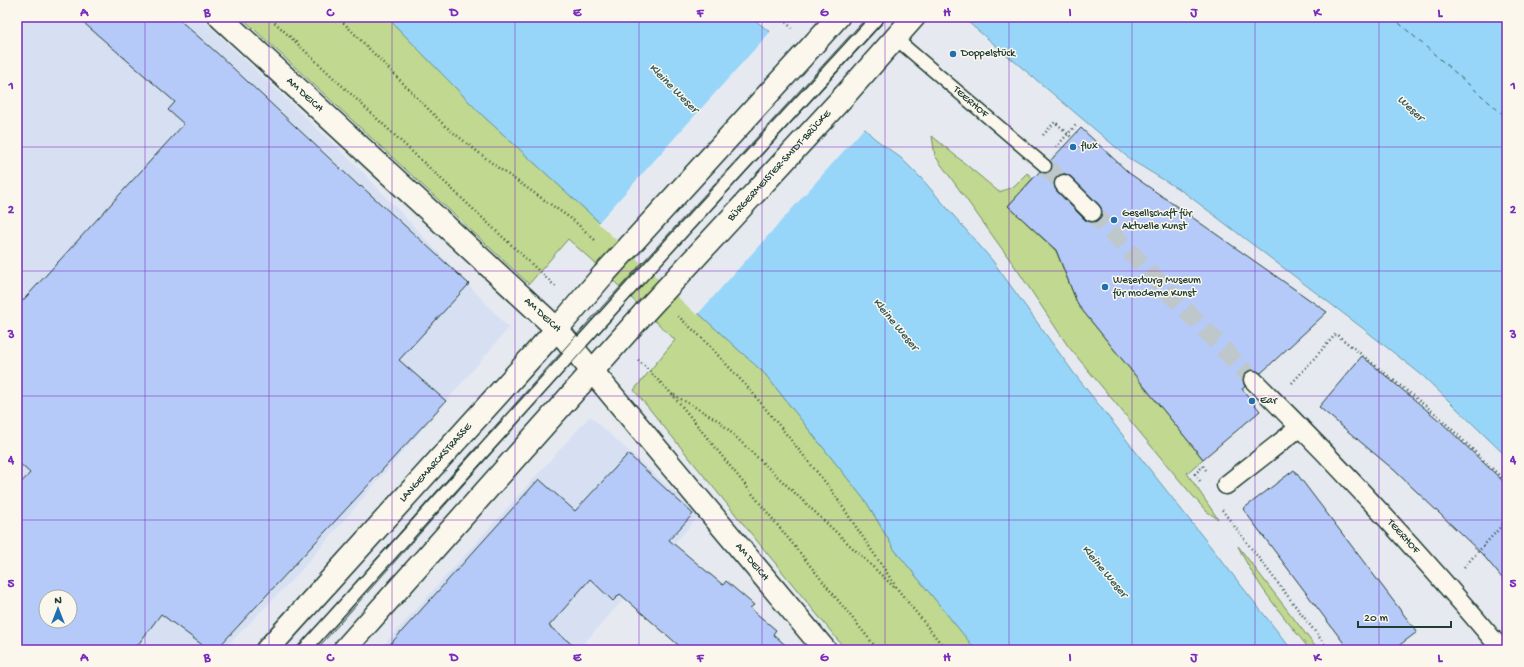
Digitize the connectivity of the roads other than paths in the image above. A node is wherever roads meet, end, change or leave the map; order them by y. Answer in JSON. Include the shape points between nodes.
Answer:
{"nodes":[{"id":1,"x":220,"y":17,"type":"edge"},
{"id":2,"x":838,"y":17,"type":"edge"},
{"id":3,"x":878,"y":17,"type":"edge"},
{"id":4,"x":914,"y":17,"type":"edge"},
{"id":5,"x":895,"y":38,"type":"junction"},
{"id":6,"x":1045,"y":166,"type":"tunnel mouth"},
{"id":7,"x":1064,"y":184,"type":"tunnel mouth"},
{"id":8,"x":1092,"y":212,"type":"tunnel mouth"},
{"id":9,"x":557,"y":329,"type":"junction"},
{"id":10,"x":574,"y":350,"type":"junction"},
{"id":11,"x":592,"y":372,"type":"junction"},
{"id":12,"x":1253,"y":380,"type":"tunnel mouth"},
{"id":13,"x":1300,"y":427,"type":"junction"},
{"id":14,"x":1226,"y":485,"type":"dead end"},
{"id":15,"x":266,"y":650,"type":"edge"},
{"id":16,"x":304,"y":650,"type":"edge"},
{"id":17,"x":344,"y":650,"type":"edge"},
{"id":18,"x":825,"y":650,"type":"edge"},
{"id":19,"x":1502,"y":650,"type":"edge"}],
"edges":[{"from":1,"to":9,"type":"main road","name":"AM DEICH"},
{"from":2,"to":9,"type":"main road","name":"LANGEMARCKSTRASSE","bridge":true},
{"from":3,"to":10,"type":"lane","bridge":true},
{"from":4,"to":5,"type":"main road","name":"BÜRGERMEISTER-SMIDT-BRÜCKE"},
{"from":5,"to":6,"type":"lane","name":"TEERHOF"},
{"from":5,"to":11,"type":"main road","name":"BÜRGERMEISTER-SMIDT-BRÜCKE","bridge":true},
{"from":7,"to":8,"type":"street"},
{"from":9,"to":10,"type":"main road","name":"AM DEICH"},
{"from":9,"to":15,"type":"main road","name":"LANGEMARCKSTRASSE"},
{"from":10,"to":11,"type":"main road","name":"AM DEICH"},
{"from":10,"to":16,"type":"lane"},
{"from":11,"to":17,"type":"main road"},
{"from":11,"to":18,"type":"main road","name":"AM DEICH"},
{"from":12,"to":13,"type":"street","name":"TEERHOF"},
{"from":13,"to":14,"type":"street"},
{"from":13,"to":19,"type":"street","name":"TEERHOF","via":[[1448,585]]}]}
